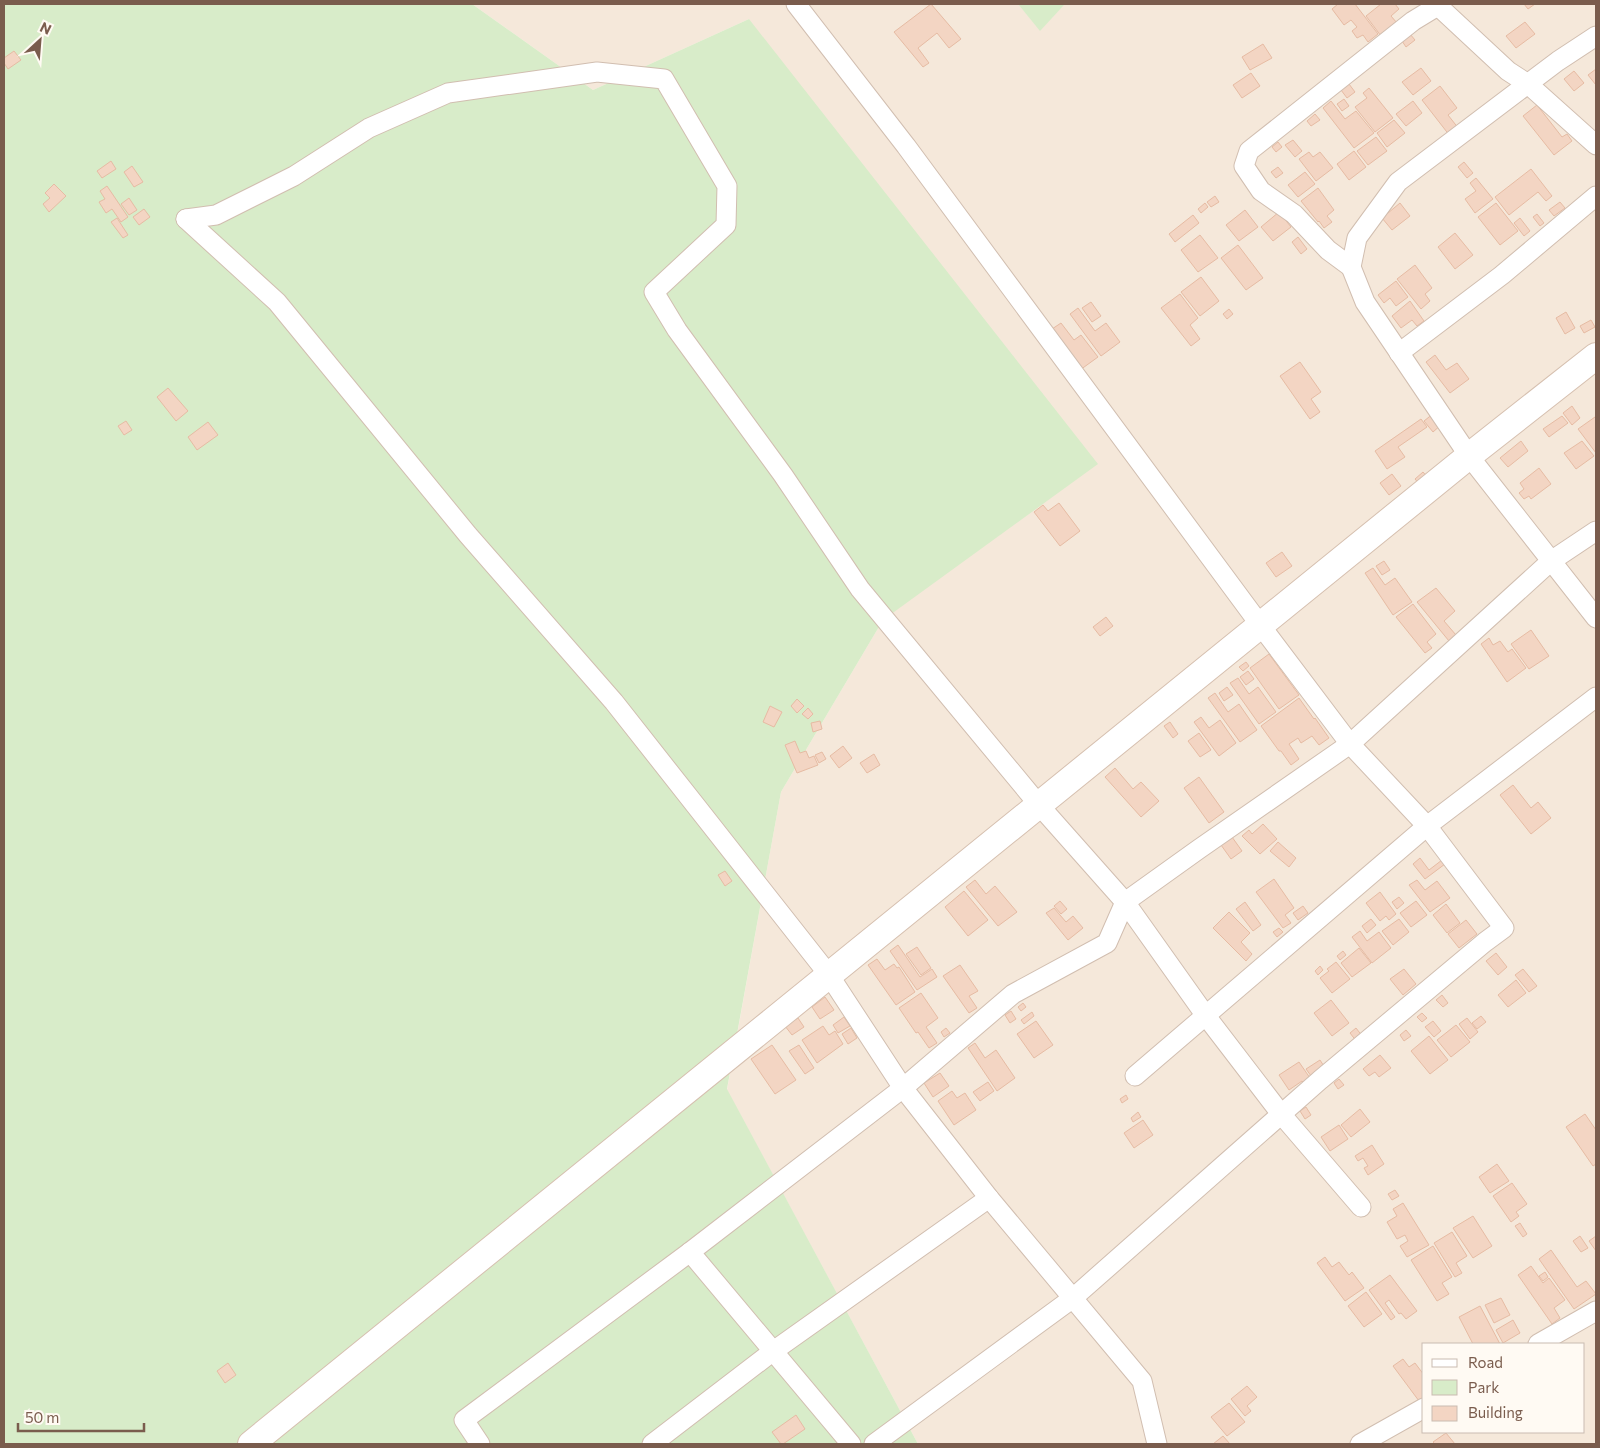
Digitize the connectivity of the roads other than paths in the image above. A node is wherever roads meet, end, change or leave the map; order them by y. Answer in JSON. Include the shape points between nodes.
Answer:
{"nodes":[{"id":1,"x":796,"y":4,"type":"edge"},
{"id":2,"x":1438,"y":4,"type":"edge"},
{"id":3,"x":1596,"y":36,"type":"edge"},
{"id":4,"x":1528,"y":84,"type":"junction"},
{"id":5,"x":1596,"y":145,"type":"edge"},
{"id":6,"x":1596,"y":196,"type":"edge"},
{"id":7,"x":1351,"y":267,"type":"junction"},
{"id":8,"x":1399,"y":353,"type":"junction"},
{"id":9,"x":1596,"y":356,"type":"edge"},
{"id":10,"x":1469,"y":456,"type":"junction"},
{"id":11,"x":1596,"y":530,"type":"edge"},
{"id":12,"x":1551,"y":561,"type":"junction"},
{"id":13,"x":1596,"y":618,"type":"edge"},
{"id":14,"x":1260,"y":626,"type":"junction"},
{"id":15,"x":1596,"y":697,"type":"edge"},
{"id":16,"x":1350,"y":744,"type":"junction"},
{"id":17,"x":1040,"y":805,"type":"junction"},
{"id":18,"x":1427,"y":826,"type":"junction"},
{"id":19,"x":1125,"y":902,"type":"junction"},
{"id":20,"x":829,"y":975,"type":"junction"},
{"id":21,"x":1206,"y":1016,"type":"junction"},
{"id":22,"x":1135,"y":1076,"type":"dead end"},
{"id":23,"x":903,"y":1088,"type":"junction"},
{"id":24,"x":1281,"y":1114,"type":"junction"},
{"id":25,"x":989,"y":1198,"type":"junction"},
{"id":26,"x":1360,"y":1207,"type":"dead end"},
{"id":27,"x":690,"y":1252,"type":"junction"},
{"id":28,"x":1073,"y":1298,"type":"junction"},
{"id":29,"x":1596,"y":1311,"type":"edge"},
{"id":30,"x":1540,"y":1343,"type":"edge"},
{"id":31,"x":772,"y":1352,"type":"junction"},
{"id":32,"x":1422,"y":1409,"type":"edge"},
{"id":33,"x":251,"y":1444,"type":"edge"},
{"id":34,"x":480,"y":1444,"type":"edge"},
{"id":35,"x":652,"y":1444,"type":"edge"},
{"id":36,"x":851,"y":1444,"type":"edge"},
{"id":37,"x":874,"y":1444,"type":"edge"},
{"id":38,"x":1157,"y":1444,"type":"edge"},
{"id":39,"x":1360,"y":1444,"type":"edge"}],
"edges":[{"from":1,"to":14,"type":"street","via":[[906,146]]},
{"from":2,"to":4,"type":"street","via":[[1508,71]]},
{"from":2,"to":7,"type":"street","via":[[1249,151],[1244,166],[1261,191],[1294,214],[1328,250]]},
{"from":3,"to":4,"type":"street"},
{"from":4,"to":5,"type":"street"},
{"from":4,"to":7,"type":"street","via":[[1398,182],[1357,238]]},
{"from":6,"to":8,"type":"street","via":[[1502,275]]},
{"from":7,"to":8,"type":"street","via":[[1365,302]]},
{"from":8,"to":10,"type":"street"},
{"from":9,"to":10,"type":"street"},
{"from":10,"to":12,"type":"street"},
{"from":10,"to":14,"type":"street"},
{"from":11,"to":12,"type":"street"},
{"from":12,"to":13,"type":"street"},
{"from":12,"to":16,"type":"street"},
{"from":14,"to":16,"type":"street"},
{"from":14,"to":17,"type":"street"},
{"from":15,"to":18,"type":"street"},
{"from":16,"to":18,"type":"street"},
{"from":16,"to":19,"type":"street"},
{"from":17,"to":19,"type":"street"},
{"from":17,"to":20,"type":"street"},
{"from":17,"to":20,"type":"street","via":[[860,589],[783,475],[677,330],[654,292],[726,225],[727,186],[664,79],[597,72],[448,93],[369,128],[294,176],[216,215],[186,219],[277,302],[468,535],[614,702]]},
{"from":18,"to":21,"type":"street"},
{"from":18,"to":24,"type":"street","via":[[1504,928]]},
{"from":19,"to":21,"type":"street"},
{"from":19,"to":23,"type":"street","via":[[1107,943],[1013,994]]},
{"from":20,"to":23,"type":"street"},
{"from":20,"to":33,"type":"street"},
{"from":21,"to":22,"type":"street"},
{"from":21,"to":24,"type":"street"},
{"from":23,"to":25,"type":"street"},
{"from":23,"to":27,"type":"street"},
{"from":24,"to":26,"type":"street"},
{"from":24,"to":28,"type":"street"},
{"from":25,"to":28,"type":"street"},
{"from":25,"to":31,"type":"street"},
{"from":27,"to":31,"type":"street"},
{"from":27,"to":34,"type":"street","via":[[464,1420]]},
{"from":28,"to":37,"type":"street"},
{"from":28,"to":38,"type":"street","via":[[1142,1381]]},
{"from":29,"to":30,"type":"street"},
{"from":31,"to":35,"type":"street"},
{"from":31,"to":36,"type":"street"},
{"from":32,"to":39,"type":"street"}]}
